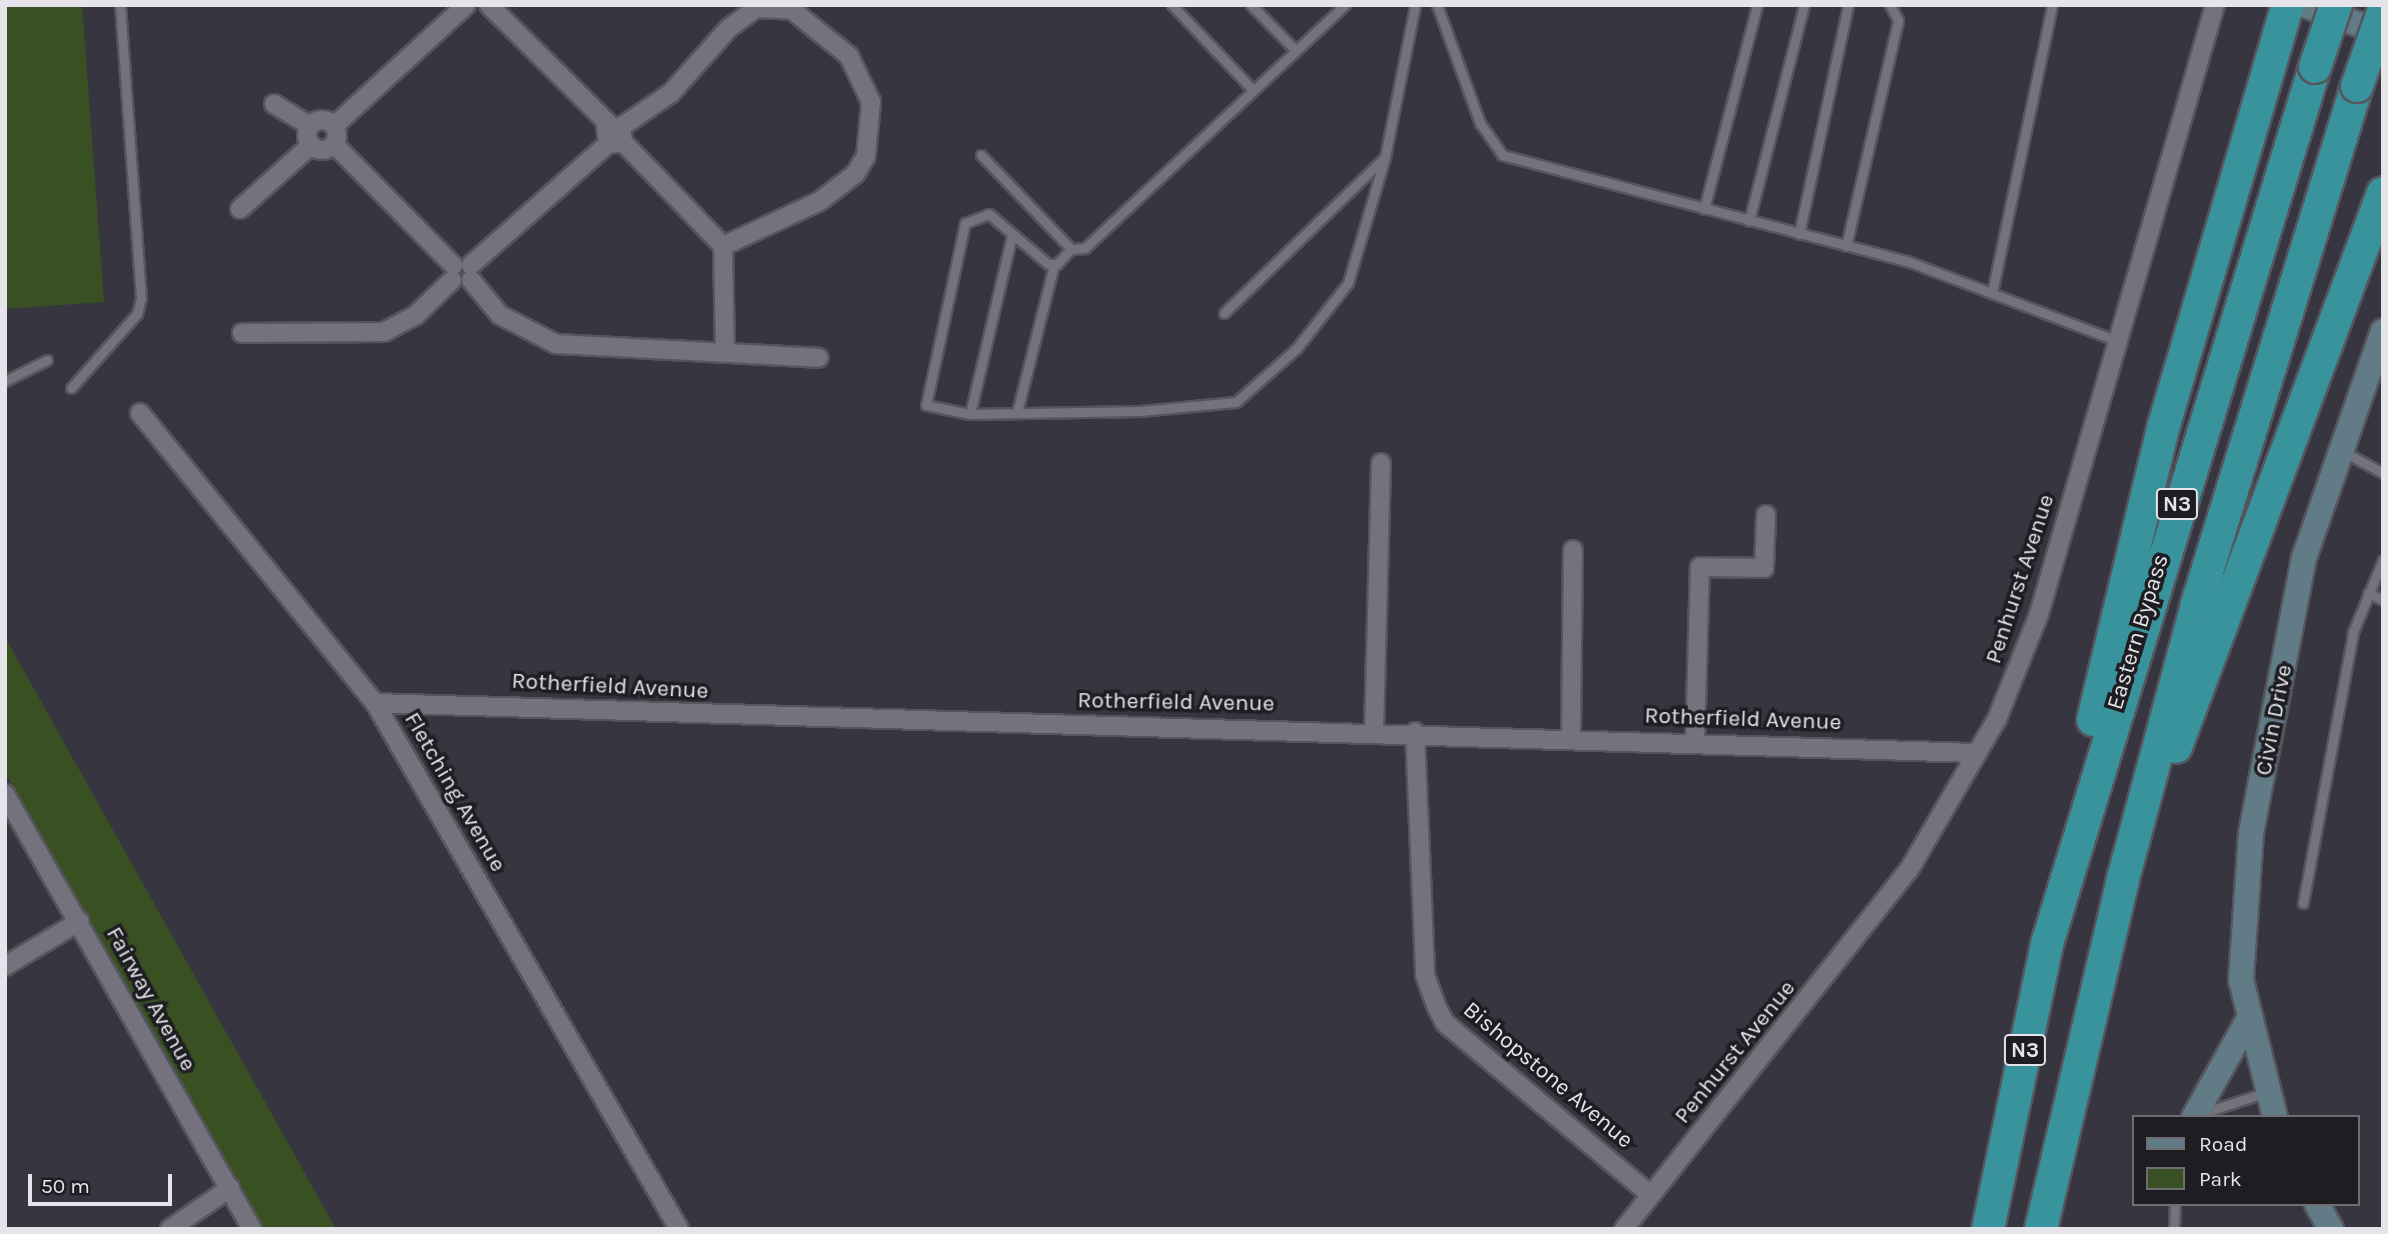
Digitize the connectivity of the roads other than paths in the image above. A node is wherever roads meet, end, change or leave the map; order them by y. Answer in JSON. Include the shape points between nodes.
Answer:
{"nodes":[{"id":1,"x":120,"y":5,"type":"edge"},
{"id":2,"x":466,"y":5,"type":"edge"},
{"id":3,"x":489,"y":5,"type":"edge"},
{"id":4,"x":1172,"y":5,"type":"edge"},
{"id":5,"x":1251,"y":5,"type":"edge"},
{"id":6,"x":1345,"y":5,"type":"edge"},
{"id":7,"x":1415,"y":5,"type":"edge"},
{"id":8,"x":1437,"y":5,"type":"edge"},
{"id":9,"x":1757,"y":5,"type":"edge"},
{"id":10,"x":1804,"y":5,"type":"edge"},
{"id":11,"x":1848,"y":5,"type":"edge"},
{"id":12,"x":1891,"y":5,"type":"edge"},
{"id":13,"x":2052,"y":5,"type":"edge"},
{"id":14,"x":2215,"y":5,"type":"edge"},
{"id":15,"x":2288,"y":5,"type":"edge"},
{"id":16,"x":2304,"y":5,"type":"edge"},
{"id":17,"x":2336,"y":5,"type":"edge"},
{"id":18,"x":2383,"y":12,"type":"edge"},
{"id":19,"x":2383,"y":33,"type":"edge"},
{"id":20,"x":1296,"y":51,"type":"junction"},
{"id":21,"x":1253,"y":90,"type":"junction"},
{"id":22,"x":274,"y":104,"type":"dead end"},
{"id":23,"x":310,"y":126,"type":"junction"},
{"id":24,"x":334,"y":126,"type":"junction"},
{"id":25,"x":615,"y":134,"type":"junction"},
{"id":26,"x":334,"y":144,"type":"junction"},
{"id":27,"x":311,"y":145,"type":"junction"},
{"id":28,"x":981,"y":155,"type":"dead end"},
{"id":29,"x":1385,"y":157,"type":"junction"},
{"id":30,"x":2383,"y":193,"type":"edge"},
{"id":31,"x":240,"y":209,"type":"dead end"},
{"id":32,"x":1704,"y":209,"type":"junction"},
{"id":33,"x":2383,"y":218,"type":"edge"},
{"id":34,"x":1749,"y":221,"type":"junction"},
{"id":35,"x":1800,"y":234,"type":"junction"},
{"id":36,"x":1012,"y":235,"type":"junction"},
{"id":37,"x":723,"y":246,"type":"junction"},
{"id":38,"x":1846,"y":246,"type":"junction"},
{"id":39,"x":1071,"y":248,"type":"junction"},
{"id":40,"x":1055,"y":265,"type":"junction"},
{"id":41,"x":462,"y":273,"type":"junction"},
{"id":42,"x":1992,"y":293,"type":"junction"},
{"id":43,"x":2346,"y":303,"type":"junction"},
{"id":44,"x":1224,"y":313,"type":"dead end"},
{"id":45,"x":2383,"y":331,"type":"edge"},
{"id":46,"x":242,"y":333,"type":"dead end"},
{"id":47,"x":2118,"y":341,"type":"junction"},
{"id":48,"x":725,"y":348,"type":"junction"},
{"id":49,"x":819,"y":358,"type":"dead end"},
{"id":50,"x":47,"y":360,"type":"dead end"},
{"id":51,"x":5,"y":381,"type":"edge"},
{"id":52,"x":71,"y":388,"type":"dead end"},
{"id":53,"x":1017,"y":412,"type":"junction"},
{"id":54,"x":140,"y":413,"type":"dead end"},
{"id":55,"x":970,"y":414,"type":"junction"},
{"id":56,"x":2340,"y":450,"type":"junction"},
{"id":57,"x":1381,"y":463,"type":"dead end"},
{"id":58,"x":2383,"y":473,"type":"edge"},
{"id":59,"x":1766,"y":515,"type":"dead end"},
{"id":60,"x":1573,"y":550,"type":"dead end"},
{"id":61,"x":2383,"y":561,"type":"edge"},
{"id":62,"x":2368,"y":593,"type":"junction"},
{"id":63,"x":2383,"y":600,"type":"edge"},
{"id":64,"x":375,"y":703,"type":"junction"},
{"id":65,"x":1374,"y":731,"type":"junction"},
{"id":66,"x":1415,"y":732,"type":"junction"},
{"id":67,"x":1571,"y":737,"type":"junction"},
{"id":68,"x":1695,"y":742,"type":"junction"},
{"id":69,"x":1975,"y":753,"type":"junction"},
{"id":70,"x":5,"y":794,"type":"edge"},
{"id":71,"x":2123,"y":879,"type":"junction"},
{"id":72,"x":2303,"y":903,"type":"dead end"},
{"id":73,"x":80,"y":921,"type":"junction"},
{"id":74,"x":2047,"y":944,"type":"junction"},
{"id":75,"x":5,"y":966,"type":"edge"},
{"id":76,"x":2247,"y":1022,"type":"junction"},
{"id":77,"x":2264,"y":1093,"type":"junction"},
{"id":78,"x":2195,"y":1115,"type":"edge"},
{"id":79,"x":2203,"y":1115,"type":"edge"},
{"id":80,"x":2274,"y":1115,"type":"edge"},
{"id":81,"x":230,"y":1188,"type":"junction"},
{"id":82,"x":1651,"y":1195,"type":"junction"},
{"id":83,"x":2175,"y":1206,"type":"edge"},
{"id":84,"x":2318,"y":1206,"type":"edge"},
{"id":85,"x":170,"y":1229,"type":"edge"},
{"id":86,"x":253,"y":1229,"type":"edge"},
{"id":87,"x":679,"y":1229,"type":"edge"},
{"id":88,"x":1625,"y":1229,"type":"edge"},
{"id":89,"x":1988,"y":1229,"type":"edge"},
{"id":90,"x":2041,"y":1229,"type":"edge"},
{"id":91,"x":2174,"y":1229,"type":"edge"},
{"id":92,"x":2331,"y":1229,"type":"edge"}],
"edges":[{"from":1,"to":52,"type":"lane","via":[[141,298],[137,314]]},
{"from":2,"to":24,"type":"street"},
{"from":3,"to":25,"type":"street"},
{"from":4,"to":21,"type":"lane"},
{"from":5,"to":20,"type":"lane"},
{"from":6,"to":20,"type":"lane"},
{"from":7,"to":29,"type":"lane"},
{"from":8,"to":32,"type":"lane","via":[[1480,122],[1502,155]]},
{"from":9,"to":32,"type":"lane"},
{"from":10,"to":34,"type":"lane"},
{"from":11,"to":35,"type":"lane"},
{"from":12,"to":38,"type":"lane","via":[[1898,20]]},
{"from":13,"to":42,"type":"lane"},
{"from":14,"to":47,"type":"street","name":"Penhurst Avenue"},
{"from":15,"to":74,"type":"highway","via":[[2160,438],[2103,671]]},
{"from":16,"to":19,"type":"main road"},
{"from":17,"to":74,"type":"highway","name":"Eastern Bypass","number":"N3","bridge":true},
{"from":18,"to":71,"type":"highway","number":"N3","bridge":true,"via":[[2197,604]]},
{"from":20,"to":21,"type":"lane"},
{"from":21,"to":39,"type":"lane","via":[[1093,242]]},
{"from":22,"to":23,"type":"street"},
{"from":23,"to":24,"type":"street","via":[[322,120]]},
{"from":23,"to":27,"type":"street"},
{"from":24,"to":26,"type":"street"},
{"from":25,"to":37,"type":"street"},
{"from":25,"to":37,"type":"street","via":[[681,84],[729,28],[757,8],[792,9],[849,56],[871,102],[866,156],[855,174],[820,201]]},
{"from":25,"to":41,"type":"street"},
{"from":26,"to":27,"type":"street","via":[[323,150]]},
{"from":26,"to":41,"type":"street"},
{"from":27,"to":31,"type":"street"},
{"from":28,"to":39,"type":"lane"},
{"from":29,"to":44,"type":"lane"},
{"from":29,"to":53,"type":"lane","via":[[1348,283],[1263,383],[1236,402],[1209,408]]},
{"from":30,"to":43,"type":"highway"},
{"from":32,"to":34,"type":"lane"},
{"from":33,"to":43,"type":"highway"},
{"from":34,"to":35,"type":"lane"},
{"from":35,"to":38,"type":"lane"},
{"from":36,"to":40,"type":"lane"},
{"from":36,"to":55,"type":"lane"},
{"from":36,"to":55,"type":"lane","via":[[981,213],[965,223],[958,239],[923,398],[932,410]]},
{"from":37,"to":48,"type":"street"},
{"from":38,"to":42,"type":"lane"},
{"from":39,"to":40,"type":"lane"},
{"from":40,"to":53,"type":"lane"},
{"from":41,"to":46,"type":"street","via":[[416,315],[384,332]]},
{"from":41,"to":48,"type":"street","via":[[500,315],[540,340]]},
{"from":42,"to":47,"type":"lane"},
{"from":43,"to":71,"type":"highway"},
{"from":45,"to":56,"type":"main road","name":"Civin Drive"},
{"from":47,"to":69,"type":"street","name":"Penhurst Avenue","via":[[2021,665]]},
{"from":48,"to":49,"type":"street"},
{"from":50,"to":51,"type":"lane"},
{"from":53,"to":55,"type":"lane"},
{"from":54,"to":64,"type":"street","name":"Fletching Avenue"},
{"from":56,"to":58,"type":"lane"},
{"from":56,"to":76,"type":"main road","name":"Civin Drive","via":[[2304,558],[2251,833],[2239,942]]},
{"from":57,"to":65,"type":"street"},
{"from":59,"to":68,"type":"street","via":[[1764,568],[1701,564]]},
{"from":60,"to":67,"type":"street"},
{"from":61,"to":62,"type":"lane"},
{"from":62,"to":63,"type":"lane"},
{"from":62,"to":72,"type":"lane","via":[[2353,632]]},
{"from":64,"to":65,"type":"street","name":"Rotherfield Avenue"},
{"from":64,"to":87,"type":"street","name":"Fletching Avenue"},
{"from":65,"to":66,"type":"street","name":"Rotherfield Avenue"},
{"from":66,"to":67,"type":"street","name":"Rotherfield Avenue"},
{"from":66,"to":82,"type":"street","name":"Bishopstone Avenue","via":[[1425,975],[1436,1006],[1445,1023]]},
{"from":67,"to":68,"type":"street","name":"Rotherfield Avenue"},
{"from":68,"to":69,"type":"street","name":"Rotherfield Avenue"},
{"from":69,"to":82,"type":"street","name":"Penhurst Avenue","via":[[1909,870]]},
{"from":70,"to":73,"type":"street","name":"Fairway Avenue"},
{"from":71,"to":90,"type":"highway","number":"N3"},
{"from":73,"to":75,"type":"street"},
{"from":73,"to":81,"type":"street","name":"Fairway Avenue"},
{"from":74,"to":89,"type":"highway","name":"Eastern Bypass","number":"N3"},
{"from":76,"to":77,"type":"main road","name":"Civin Drive"},
{"from":76,"to":78,"type":"main road"},
{"from":77,"to":79,"type":"lane","via":[[2230,1100]]},
{"from":77,"to":80,"type":"main road","name":"Civin Drive"},
{"from":81,"to":85,"type":"street"},
{"from":81,"to":86,"type":"street","name":"Fairway Avenue"},
{"from":82,"to":88,"type":"street","name":"Penhurst Avenue"},
{"from":83,"to":91,"type":"lane"},
{"from":84,"to":92,"type":"main road"}]}
